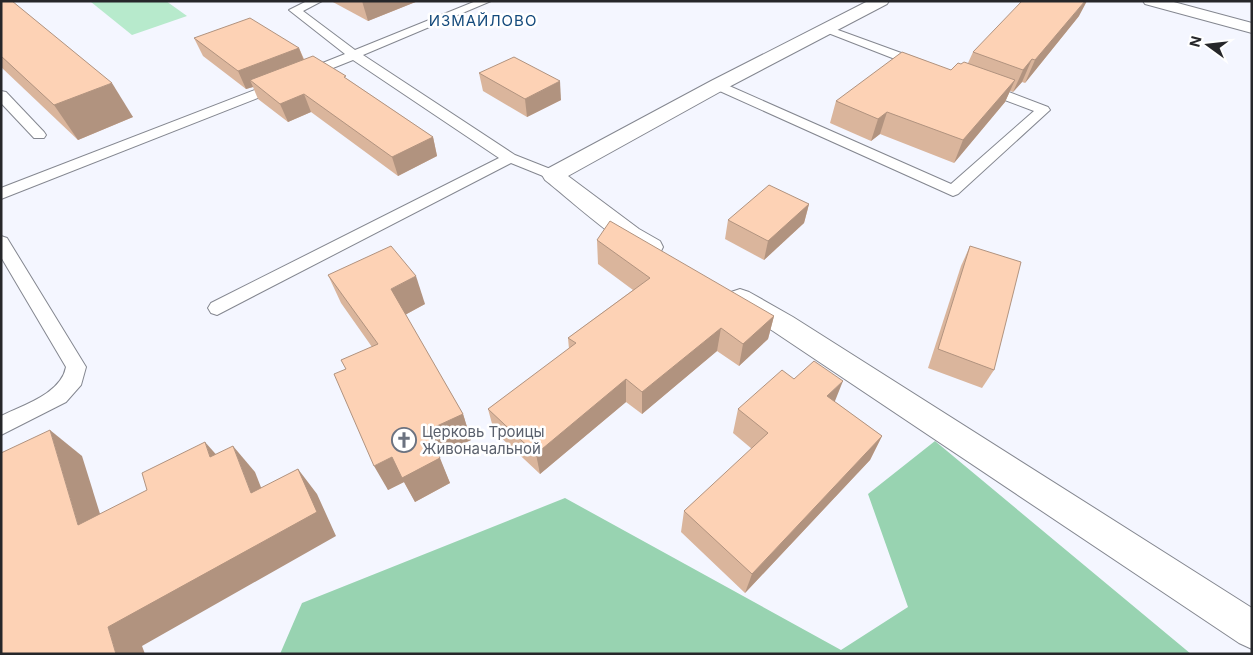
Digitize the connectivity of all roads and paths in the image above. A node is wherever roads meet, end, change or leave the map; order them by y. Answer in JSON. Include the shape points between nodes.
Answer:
{"nodes":[{"id":1,"x":318,"y":1,"type":"edge"},
{"id":2,"x":486,"y":1,"type":"edge"},
{"id":3,"x":881,"y":1,"type":"edge"},
{"id":4,"x":1151,"y":1,"type":"edge"},
{"id":5,"x":1252,"y":28,"type":"edge"},
{"id":6,"x":827,"y":29,"type":"junction"},
{"id":7,"x":354,"y":55,"type":"junction"},
{"id":8,"x":935,"y":69,"type":"edge"},
{"id":9,"x":971,"y":83,"type":"edge"},
{"id":10,"x":718,"y":85,"type":"junction"},
{"id":11,"x":1,"y":95,"type":"edge"},
{"id":12,"x":39,"y":135,"type":"dead end"},
{"id":13,"x":510,"y":158,"type":"junction"},
{"id":14,"x":553,"y":175,"type":"junction"},
{"id":15,"x":1,"y":194,"type":"edge"},
{"id":16,"x":1,"y":242,"type":"edge"},
{"id":17,"x":670,"y":258,"type":"edge"},
{"id":18,"x":718,"y":286,"type":"edge"},
{"id":19,"x":217,"y":308,"type":"dead end"},
{"id":20,"x":1,"y":426,"type":"edge"},
{"id":21,"x":1252,"y":630,"type":"edge"}],
"edges":[{"from":1,"to":7,"type":"lane","via":[[291,8]]},
{"from":2,"to":7,"type":"lane"},
{"from":3,"to":6,"type":"street"},
{"from":4,"to":5,"type":"street"},
{"from":6,"to":8,"type":"lane"},
{"from":6,"to":10,"type":"street"},
{"from":7,"to":13,"type":"lane"},
{"from":7,"to":15,"type":"lane"},
{"from":9,"to":10,"type":"lane","via":[[1043,110],[953,192]]},
{"from":10,"to":14,"type":"street"},
{"from":11,"to":12,"type":"lane"},
{"from":13,"to":14,"type":"lane"},
{"from":13,"to":19,"type":"lane"},
{"from":14,"to":17,"type":"street","via":[[630,235]]},
{"from":16,"to":20,"type":"lane","via":[[76,367],[74,379],[59,396]]},
{"from":18,"to":21,"type":"street","via":[[784,324]]}]}
